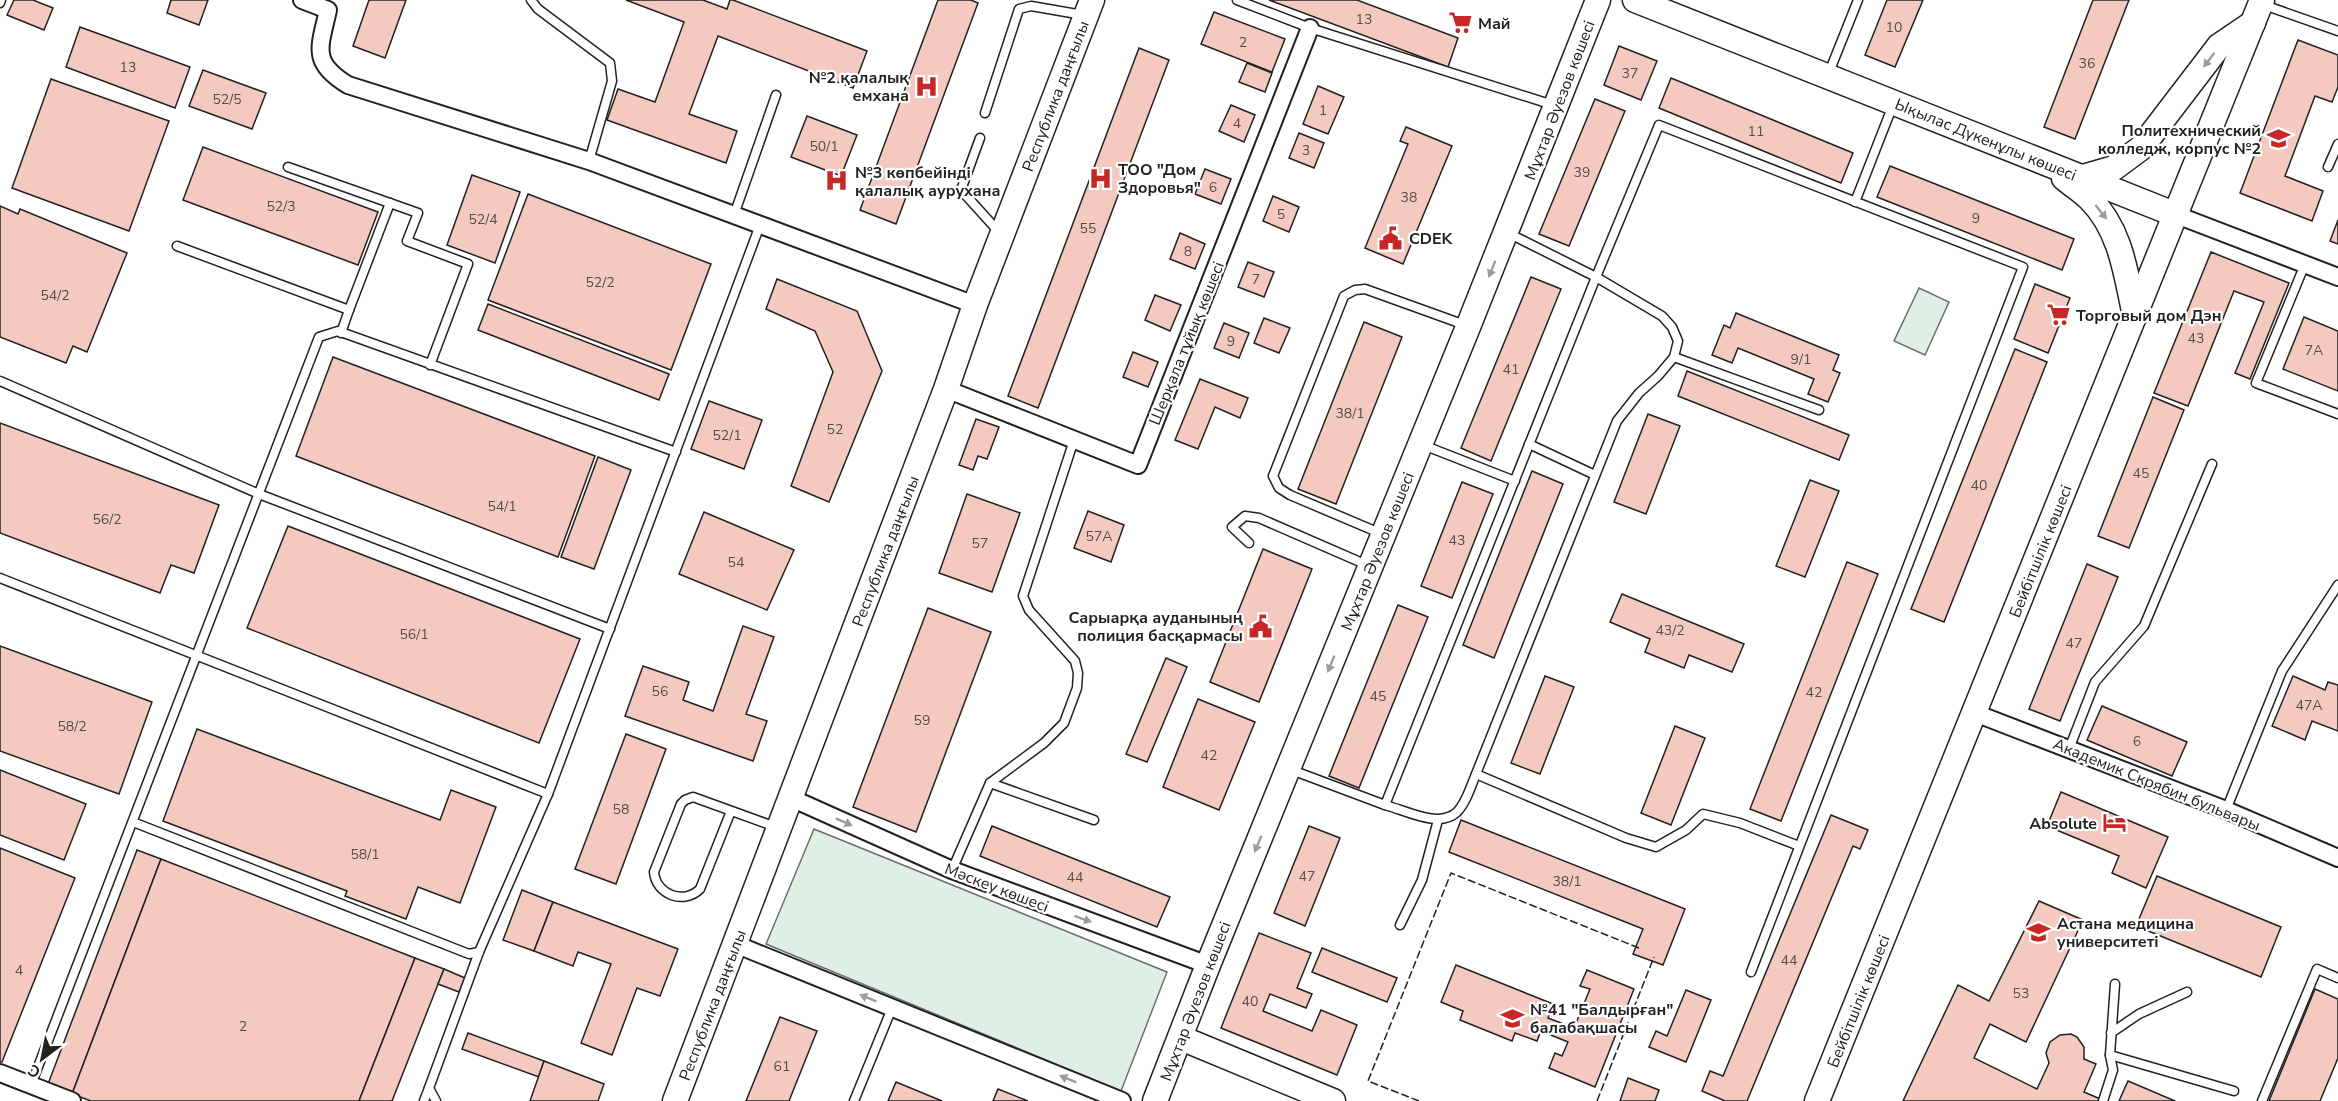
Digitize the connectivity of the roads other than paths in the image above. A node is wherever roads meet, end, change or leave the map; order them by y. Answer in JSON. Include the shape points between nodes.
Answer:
{"nodes":[{"id":1,"x":302,"y":0,"type":"edge"},
{"id":2,"x":531,"y":0,"type":"edge"},
{"id":3,"x":1237,"y":0,"type":"edge"},
{"id":4,"x":1598,"y":0,"type":"edge"},
{"id":5,"x":1635,"y":0,"type":"edge"},
{"id":6,"x":1858,"y":0,"type":"edge"},
{"id":7,"x":330,"y":5,"type":"edge"},
{"id":8,"x":1089,"y":8,"type":"edge"},
{"id":9,"x":2258,"y":9,"type":"edge"},
{"id":10,"x":1310,"y":28,"type":"junction"},
{"id":11,"x":2338,"y":31,"type":"edge"},
{"id":12,"x":1827,"y":75,"type":"junction"},
{"id":13,"x":776,"y":95,"type":"dead end"},
{"id":14,"x":1894,"y":102,"type":"junction"},
{"id":15,"x":1557,"y":107,"type":"junction"},
{"id":16,"x":985,"y":113,"type":"dead end"},
{"id":17,"x":980,"y":138,"type":"dead end"},
{"id":18,"x":2338,"y":144,"type":"edge"},
{"id":19,"x":2041,"y":160,"type":"junction"},
{"id":20,"x":589,"y":161,"type":"junction"},
{"id":21,"x":288,"y":166,"type":"dead end"},
{"id":22,"x":2328,"y":167,"type":"dead end"},
{"id":23,"x":2083,"y":177,"type":"junction"},
{"id":24,"x":1855,"y":202,"type":"junction"},
{"id":25,"x":390,"y":203,"type":"junction"},
{"id":26,"x":2174,"y":214,"type":"junction"},
{"id":27,"x":734,"y":215,"type":"junction"},
{"id":28,"x":760,"y":225,"type":"junction"},
{"id":29,"x":1507,"y":232,"type":"junction"},
{"id":30,"x":1002,"y":234,"type":"junction"},
{"id":31,"x":177,"y":246,"type":"dead end"},
{"id":32,"x":2305,"y":264,"type":"junction"},
{"id":33,"x":1596,"y":277,"type":"junction"},
{"id":34,"x":2338,"y":277,"type":"edge"},
{"id":35,"x":975,"y":305,"type":"junction"},
{"id":36,"x":349,"y":310,"type":"junction"},
{"id":37,"x":2134,"y":316,"type":"junction"},
{"id":38,"x":1468,"y":327,"type":"junction"},
{"id":39,"x":341,"y":333,"type":"junction"},
{"id":40,"x":1674,"y":357,"type":"junction"},
{"id":41,"x":430,"y":365,"type":"junction"},
{"id":42,"x":0,"y":381,"type":"edge"},
{"id":43,"x":946,"y":389,"type":"junction"},
{"id":44,"x":1819,"y":410,"type":"dead end"},
{"id":45,"x":2338,"y":414,"type":"edge"},
{"id":46,"x":1074,"y":440,"type":"junction"},
{"id":47,"x":1529,"y":444,"type":"junction"},
{"id":48,"x":1421,"y":445,"type":"junction"},
{"id":49,"x":676,"y":452,"type":"junction"},
{"id":50,"x":2212,"y":464,"type":"dead end"},
{"id":51,"x":1595,"y":475,"type":"junction"},
{"id":52,"x":1515,"y":481,"type":"junction"},
{"id":53,"x":259,"y":494,"type":"junction"},
{"id":54,"x":1384,"y":534,"type":"junction"},
{"id":55,"x":1249,"y":543,"type":"dead end"},
{"id":56,"x":1371,"y":566,"type":"junction"},
{"id":57,"x":0,"y":578,"type":"edge"},
{"id":58,"x":2338,"y":585,"type":"edge"},
{"id":59,"x":610,"y":628,"type":"junction"},
{"id":60,"x":197,"y":655,"type":"junction"},
{"id":61,"x":1975,"y":712,"type":"junction"},
{"id":62,"x":2068,"y":749,"type":"junction"},
{"id":63,"x":1289,"y":769,"type":"junction"},
{"id":64,"x":1476,"y":774,"type":"junction"},
{"id":65,"x":990,"y":783,"type":"junction"},
{"id":66,"x":548,"y":794,"type":"junction"},
{"id":67,"x":791,"y":798,"type":"junction"},
{"id":68,"x":1385,"y":805,"type":"junction"},
{"id":69,"x":2226,"y":810,"type":"junction"},
{"id":70,"x":731,"y":811,"type":"junction"},
{"id":71,"x":1094,"y":820,"type":"dead end"},
{"id":72,"x":1438,"y":820,"type":"junction"},
{"id":73,"x":133,"y":822,"type":"junction"},
{"id":74,"x":779,"y":828,"type":"junction"},
{"id":75,"x":1799,"y":846,"type":"junction"},
{"id":76,"x":2338,"y":858,"type":"edge"},
{"id":77,"x":952,"y":870,"type":"junction"},
{"id":78,"x":1400,"y":925,"type":"dead end"},
{"id":79,"x":735,"y":944,"type":"junction"},
{"id":80,"x":479,"y":952,"type":"junction"},
{"id":81,"x":1208,"y":965,"type":"junction"},
{"id":82,"x":1750,"y":972,"type":"dead end"},
{"id":83,"x":2338,"y":978,"type":"edge"},
{"id":84,"x":2115,"y":984,"type":"dead end"},
{"id":85,"x":2187,"y":992,"type":"dead end"},
{"id":86,"x":892,"y":1008,"type":"junction"},
{"id":87,"x":2111,"y":1033,"type":"junction"},
{"id":88,"x":1181,"y":1038,"type":"junction"},
{"id":89,"x":2110,"y":1054,"type":"junction"},
{"id":90,"x":0,"y":1073,"type":"edge"},
{"id":91,"x":31,"y":1085,"type":"junction"},
{"id":92,"x":429,"y":1088,"type":"junction"},
{"id":93,"x":2234,"y":1091,"type":"dead end"},
{"id":94,"x":1819,"y":1098,"type":"edge"},
{"id":95,"x":72,"y":1101,"type":"edge"},
{"id":96,"x":424,"y":1101,"type":"edge"},
{"id":97,"x":436,"y":1101,"type":"edge"},
{"id":98,"x":675,"y":1101,"type":"edge"},
{"id":99,"x":854,"y":1101,"type":"edge"},
{"id":100,"x":1122,"y":1101,"type":"edge"},
{"id":101,"x":1155,"y":1101,"type":"edge"},
{"id":102,"x":1333,"y":1101,"type":"edge"},
{"id":103,"x":2103,"y":1101,"type":"edge"},
{"id":104,"x":2262,"y":1101,"type":"edge"}],
"edges":[{"from":1,"to":7,"type":"street"},
{"from":2,"to":20,"type":"lane","via":[[609,63],[612,81]]},
{"from":3,"to":10,"type":"lane"},
{"from":4,"to":15,"type":"main road","name":"Мұхтар Әуезов көшесі"},
{"from":5,"to":12,"type":"main road","name":"Ықылас Дүкенұлы көшесі"},
{"from":6,"to":12,"type":"lane"},
{"from":7,"to":20,"type":"street","via":[[321,60],[332,76],[348,85]]},
{"from":8,"to":16,"type":"lane","via":[[1019,9]]},
{"from":8,"to":30,"type":"main road","name":"Республика даңғылы"},
{"from":9,"to":11,"type":"lane"},
{"from":9,"to":23,"type":"main road","one_way":true,"via":[[2219,46],[2141,148],[2114,168]]},
{"from":9,"to":26,"type":"main road","name":"Бейбітшілік көшесі"},
{"from":10,"to":15,"type":"lane"},
{"from":10,"to":46,"type":"street","name":"Шерқала тұйық көшесі","via":[[1138,465]]},
{"from":12,"to":14,"type":"main road","name":"Ықылас Дүкенұлы көшесі"},
{"from":13,"to":27,"type":"lane"},
{"from":14,"to":19,"type":"main road","name":"Ықылас Дүкенұлы көшесі"},
{"from":14,"to":24,"type":"lane"},
{"from":15,"to":29,"type":"main road","name":"Мұхтар Әуезов көшесі"},
{"from":17,"to":30,"type":"lane","via":[[961,190]]},
{"from":18,"to":22,"type":"lane"},
{"from":19,"to":23,"type":"main road","name":"Ықылас Дүкенұлы көшесі"},
{"from":19,"to":37,"type":"main road","one_way":true,"via":[[2089,198],[2108,221],[2121,251]]},
{"from":20,"to":27,"type":"street"},
{"from":21,"to":25,"type":"lane"},
{"from":23,"to":26,"type":"main road","name":"Ықылас Дүкенұлы көшесі"},
{"from":24,"to":33,"type":"lane","via":[[1659,125]]},
{"from":24,"to":75,"type":"lane","via":[[2023,267]]},
{"from":25,"to":36,"type":"lane"},
{"from":25,"to":41,"type":"lane","via":[[418,213],[407,241],[468,264]]},
{"from":26,"to":32,"type":"street","name":"Ықылас Дүкенұлы көшесі"},
{"from":26,"to":37,"type":"main road","name":"Бейбітшілік көшесі"},
{"from":27,"to":28,"type":"street"},
{"from":28,"to":35,"type":"street"},
{"from":28,"to":49,"type":"lane"},
{"from":29,"to":33,"type":"lane"},
{"from":29,"to":38,"type":"main road","name":"Мұхтар Әуезов көшесі","one_way":true},
{"from":30,"to":35,"type":"main road","name":"Республика даңғылы"},
{"from":31,"to":36,"type":"lane"},
{"from":32,"to":34,"type":"street","name":"Ықылас Дүкенұлы көшесі"},
{"from":32,"to":45,"type":"lane","via":[[2256,383]]},
{"from":33,"to":40,"type":"lane","via":[[1662,316],[1678,341]]},
{"from":33,"to":47,"type":"lane"},
{"from":35,"to":43,"type":"main road","name":"Республика даңғылы"},
{"from":36,"to":39,"type":"lane"},
{"from":37,"to":61,"type":"main road","name":"Бейбітшілік көшесі"},
{"from":38,"to":48,"type":"main road","name":"Мұхтар Әуезов көшесі"},
{"from":38,"to":54,"type":"lane","via":[[1365,289],[1344,296],[1273,476],[1279,488],[1290,495]]},
{"from":39,"to":41,"type":"lane"},
{"from":39,"to":53,"type":"lane","via":[[319,337]]},
{"from":40,"to":44,"type":"lane"},
{"from":40,"to":51,"type":"lane","via":[[1617,421]]},
{"from":41,"to":49,"type":"lane"},
{"from":42,"to":53,"type":"lane"},
{"from":43,"to":46,"type":"street","name":"Шерқала тұйық көшесі"},
{"from":43,"to":67,"type":"main road","name":"Республика даңғылы"},
{"from":46,"to":65,"type":"lane","via":[[1023,596],[1029,610],[1074,662],[1077,688],[1064,723]]},
{"from":47,"to":51,"type":"lane"},
{"from":47,"to":52,"type":"lane"},
{"from":48,"to":52,"type":"lane"},
{"from":48,"to":54,"type":"main road","name":"Мұхтар Әуезов көшесі"},
{"from":49,"to":59,"type":"lane"},
{"from":50,"to":62,"type":"lane","via":[[2144,626],[2095,682]]},
{"from":51,"to":64,"type":"lane"},
{"from":52,"to":68,"type":"lane"},
{"from":53,"to":59,"type":"lane"},
{"from":53,"to":60,"type":"lane"},
{"from":54,"to":56,"type":"main road","name":"Мұхтар Әуезов көшесі"},
{"from":55,"to":56,"type":"lane","via":[[1232,527],[1245,516],[1259,518]]},
{"from":56,"to":63,"type":"main road","name":"Мұхтар Әуезов көшесі","one_way":true},
{"from":57,"to":60,"type":"lane"},
{"from":58,"to":69,"type":"lane","via":[[2282,671]]},
{"from":59,"to":66,"type":"lane"},
{"from":60,"to":66,"type":"lane"},
{"from":60,"to":73,"type":"lane"},
{"from":61,"to":62,"type":"street","name":"Академик Скрябин бульвары"},
{"from":61,"to":94,"type":"main road","name":"Бейбітшілік көшесі"},
{"from":62,"to":69,"type":"street","name":"Академик Скрябин бульвары"},
{"from":63,"to":68,"type":"lane"},
{"from":63,"to":81,"type":"main road","name":"Мұхтар Әуезов көшесі","one_way":true},
{"from":64,"to":72,"type":"lane","via":[[1458,811]]},
{"from":64,"to":75,"type":"lane","via":[[1656,847],[1686,830],[1703,814],[1740,823]]},
{"from":65,"to":71,"type":"lane"},
{"from":65,"to":77,"type":"lane"},
{"from":66,"to":80,"type":"lane"},
{"from":67,"to":74,"type":"main road","name":"Республика даңғылы"},
{"from":67,"to":77,"type":"street","name":"Мәскеу көшесі","one_way":true},
{"from":68,"to":72,"type":"lane"},
{"from":69,"to":76,"type":"street","name":"Академик Скрябин бульвары"},
{"from":70,"to":70,"type":"lane","via":[[693,797],[681,804],[654,872],[660,888],[679,898],[700,889]]},
{"from":70,"to":74,"type":"lane"},
{"from":72,"to":78,"type":"lane","via":[[1422,880]]},
{"from":73,"to":80,"type":"lane","via":[[469,954]]},
{"from":73,"to":91,"type":"lane"},
{"from":74,"to":79,"type":"main road","name":"Республика даңғылы"},
{"from":75,"to":82,"type":"lane"},
{"from":77,"to":81,"type":"street","name":"Мәскеу көшесі","one_way":true},
{"from":86,"to":79,"type":"street","one_way":true},
{"from":79,"to":98,"type":"main road","name":"Республика даңғылы"},
{"from":80,"to":92,"type":"lane"},
{"from":81,"to":88,"type":"main road","name":"Мұхтар Әуезов көшесі"},
{"from":83,"to":104,"type":"lane","via":[[2317,969]]},
{"from":84,"to":87,"type":"lane"},
{"from":85,"to":87,"type":"lane","via":[[2139,1014]]},
{"from":86,"to":99,"type":"lane"},
{"from":100,"to":86,"type":"street","one_way":true},
{"from":87,"to":89,"type":"lane"},
{"from":88,"to":101,"type":"main road","name":"Мұхтар Әуезов көшесі"},
{"from":88,"to":102,"type":"main road"},
{"from":89,"to":93,"type":"lane"},
{"from":89,"to":103,"type":"lane","via":[[2113,1070]]},
{"from":90,"to":91,"type":"street"},
{"from":91,"to":95,"type":"street"},
{"from":92,"to":96,"type":"lane"},
{"from":92,"to":97,"type":"lane"}]}
